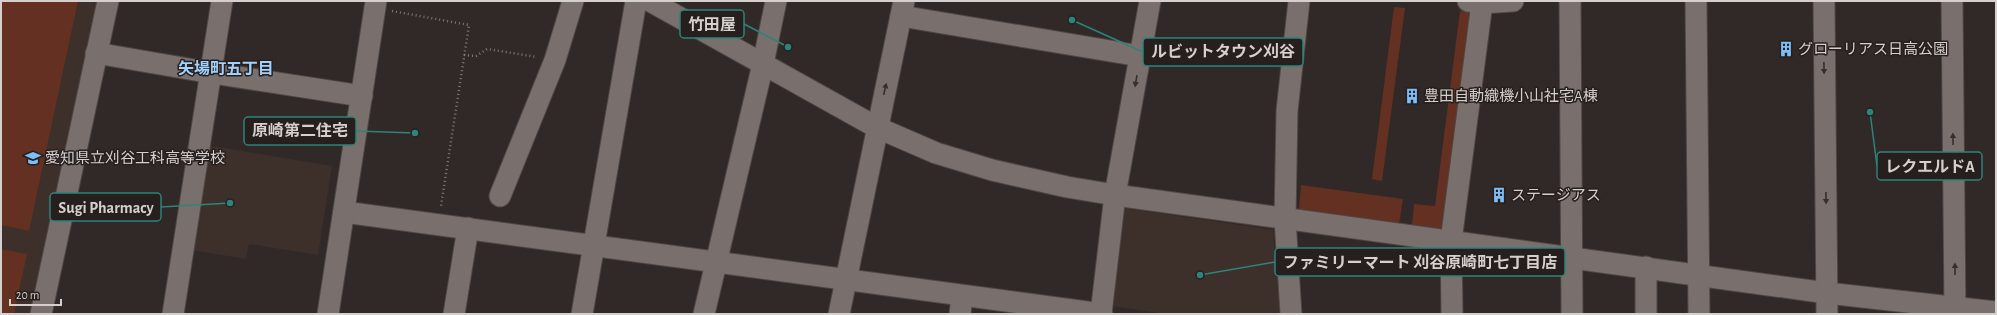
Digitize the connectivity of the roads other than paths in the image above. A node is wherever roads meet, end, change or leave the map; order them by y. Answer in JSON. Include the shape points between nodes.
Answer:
{"nodes":[{"id":1,"x":108,"y":1,"type":"edge"},
{"id":2,"x":222,"y":1,"type":"edge"},
{"id":3,"x":573,"y":1,"type":"edge"},
{"id":4,"x":636,"y":1,"type":"edge"},
{"id":5,"x":650,"y":1,"type":"edge"},
{"id":6,"x":776,"y":1,"type":"edge"},
{"id":7,"x":1150,"y":1,"type":"edge"},
{"id":8,"x":1299,"y":1,"type":"edge"},
{"id":9,"x":1513,"y":1,"type":"edge"},
{"id":10,"x":1570,"y":1,"type":"edge"},
{"id":11,"x":1696,"y":1,"type":"edge"},
{"id":12,"x":1824,"y":1,"type":"edge"},
{"id":13,"x":1952,"y":1,"type":"edge"},
{"id":14,"x":1475,"y":2,"type":"edge"},
{"id":15,"x":383,"y":6,"type":"edge"},
{"id":16,"x":902,"y":8,"type":"edge"},
{"id":17,"x":96,"y":53,"type":"junction"},
{"id":18,"x":1140,"y":56,"type":"junction"},
{"id":19,"x":763,"y":64,"type":"junction"},
{"id":20,"x":212,"y":73,"type":"junction"},
{"id":21,"x":362,"y":96,"type":"junction"},
{"id":22,"x":876,"y":127,"type":"junction"},
{"id":23,"x":1115,"y":195,"type":"junction"},
{"id":24,"x":500,"y":196,"type":"dead end"},
{"id":25,"x":344,"y":212,"type":"junction"},
{"id":26,"x":1285,"y":218,"type":"junction"},
{"id":27,"x":468,"y":228,"type":"junction"},
{"id":28,"x":1451,"y":241,"type":"junction"},
{"id":29,"x":594,"y":244,"type":"junction"},
{"id":30,"x":1572,"y":258,"type":"junction"},
{"id":31,"x":717,"y":261,"type":"junction"},
{"id":32,"x":1646,"y":268,"type":"junction"},
{"id":33,"x":1699,"y":275,"type":"junction"},
{"id":34,"x":846,"y":278,"type":"junction"},
{"id":35,"x":1827,"y":293,"type":"junction"},
{"id":36,"x":961,"y":305,"type":"edge"},
{"id":37,"x":1955,"y":311,"type":"edge"},
{"id":38,"x":1996,"y":312,"type":"edge"},
{"id":39,"x":41,"y":314,"type":"edge"},
{"id":40,"x":173,"y":314,"type":"edge"},
{"id":41,"x":328,"y":314,"type":"edge"},
{"id":42,"x":454,"y":314,"type":"edge"},
{"id":43,"x":582,"y":314,"type":"edge"},
{"id":44,"x":704,"y":314,"type":"edge"},
{"id":45,"x":839,"y":314,"type":"edge"},
{"id":46,"x":1101,"y":314,"type":"edge"},
{"id":47,"x":1291,"y":314,"type":"edge"},
{"id":48,"x":1452,"y":314,"type":"edge"},
{"id":49,"x":1572,"y":314,"type":"edge"},
{"id":50,"x":1646,"y":314,"type":"edge"},
{"id":51,"x":1699,"y":314,"type":"edge"},
{"id":52,"x":1827,"y":314,"type":"edge"}],
"edges":[{"from":1,"to":17,"type":"street"},
{"from":2,"to":20,"type":"street"},
{"from":3,"to":24,"type":"street","via":[[555,60]]},
{"from":4,"to":29,"type":"street"},
{"from":5,"to":19,"type":"street"},
{"from":6,"to":19,"type":"street"},
{"from":7,"to":18,"type":"street"},
{"from":8,"to":26,"type":"street","via":[[1287,111]]},
{"from":9,"to":14,"type":"street"},
{"from":10,"to":30,"type":"street"},
{"from":11,"to":33,"type":"street"},
{"from":12,"to":35,"type":"street","one_way":true},
{"from":37,"to":13,"type":"street","one_way":true},
{"from":14,"to":28,"type":"street"},
{"from":15,"to":21,"type":"street"},
{"from":16,"to":18,"type":"street"},
{"from":22,"to":16,"type":"street","one_way":true},
{"from":17,"to":20,"type":"street"},
{"from":17,"to":39,"type":"street"},
{"from":18,"to":23,"type":"street","one_way":true},
{"from":19,"to":22,"type":"street"},
{"from":19,"to":31,"type":"street"},
{"from":20,"to":21,"type":"street"},
{"from":20,"to":40,"type":"street"},
{"from":21,"to":25,"type":"street"},
{"from":22,"to":23,"type":"street","via":[[936,153],[992,170]]},
{"from":22,"to":34,"type":"street"},
{"from":23,"to":26,"type":"street"},
{"from":23,"to":46,"type":"street"},
{"from":25,"to":27,"type":"street"},
{"from":25,"to":41,"type":"street"},
{"from":26,"to":28,"type":"street"},
{"from":26,"to":47,"type":"street"},
{"from":27,"to":29,"type":"street"},
{"from":27,"to":42,"type":"street"},
{"from":28,"to":30,"type":"street"},
{"from":28,"to":48,"type":"street"},
{"from":29,"to":31,"type":"street"},
{"from":29,"to":43,"type":"street"},
{"from":30,"to":32,"type":"street"},
{"from":30,"to":49,"type":"street"},
{"from":31,"to":34,"type":"street"},
{"from":31,"to":44,"type":"street"},
{"from":32,"to":33,"type":"street"},
{"from":32,"to":50,"type":"street"},
{"from":33,"to":35,"type":"street"},
{"from":33,"to":51,"type":"street"},
{"from":34,"to":36,"type":"street"},
{"from":34,"to":45,"type":"street"},
{"from":35,"to":37,"type":"street"},
{"from":35,"to":52,"type":"street"},
{"from":36,"to":46,"type":"street"},
{"from":37,"to":38,"type":"street"}]}
